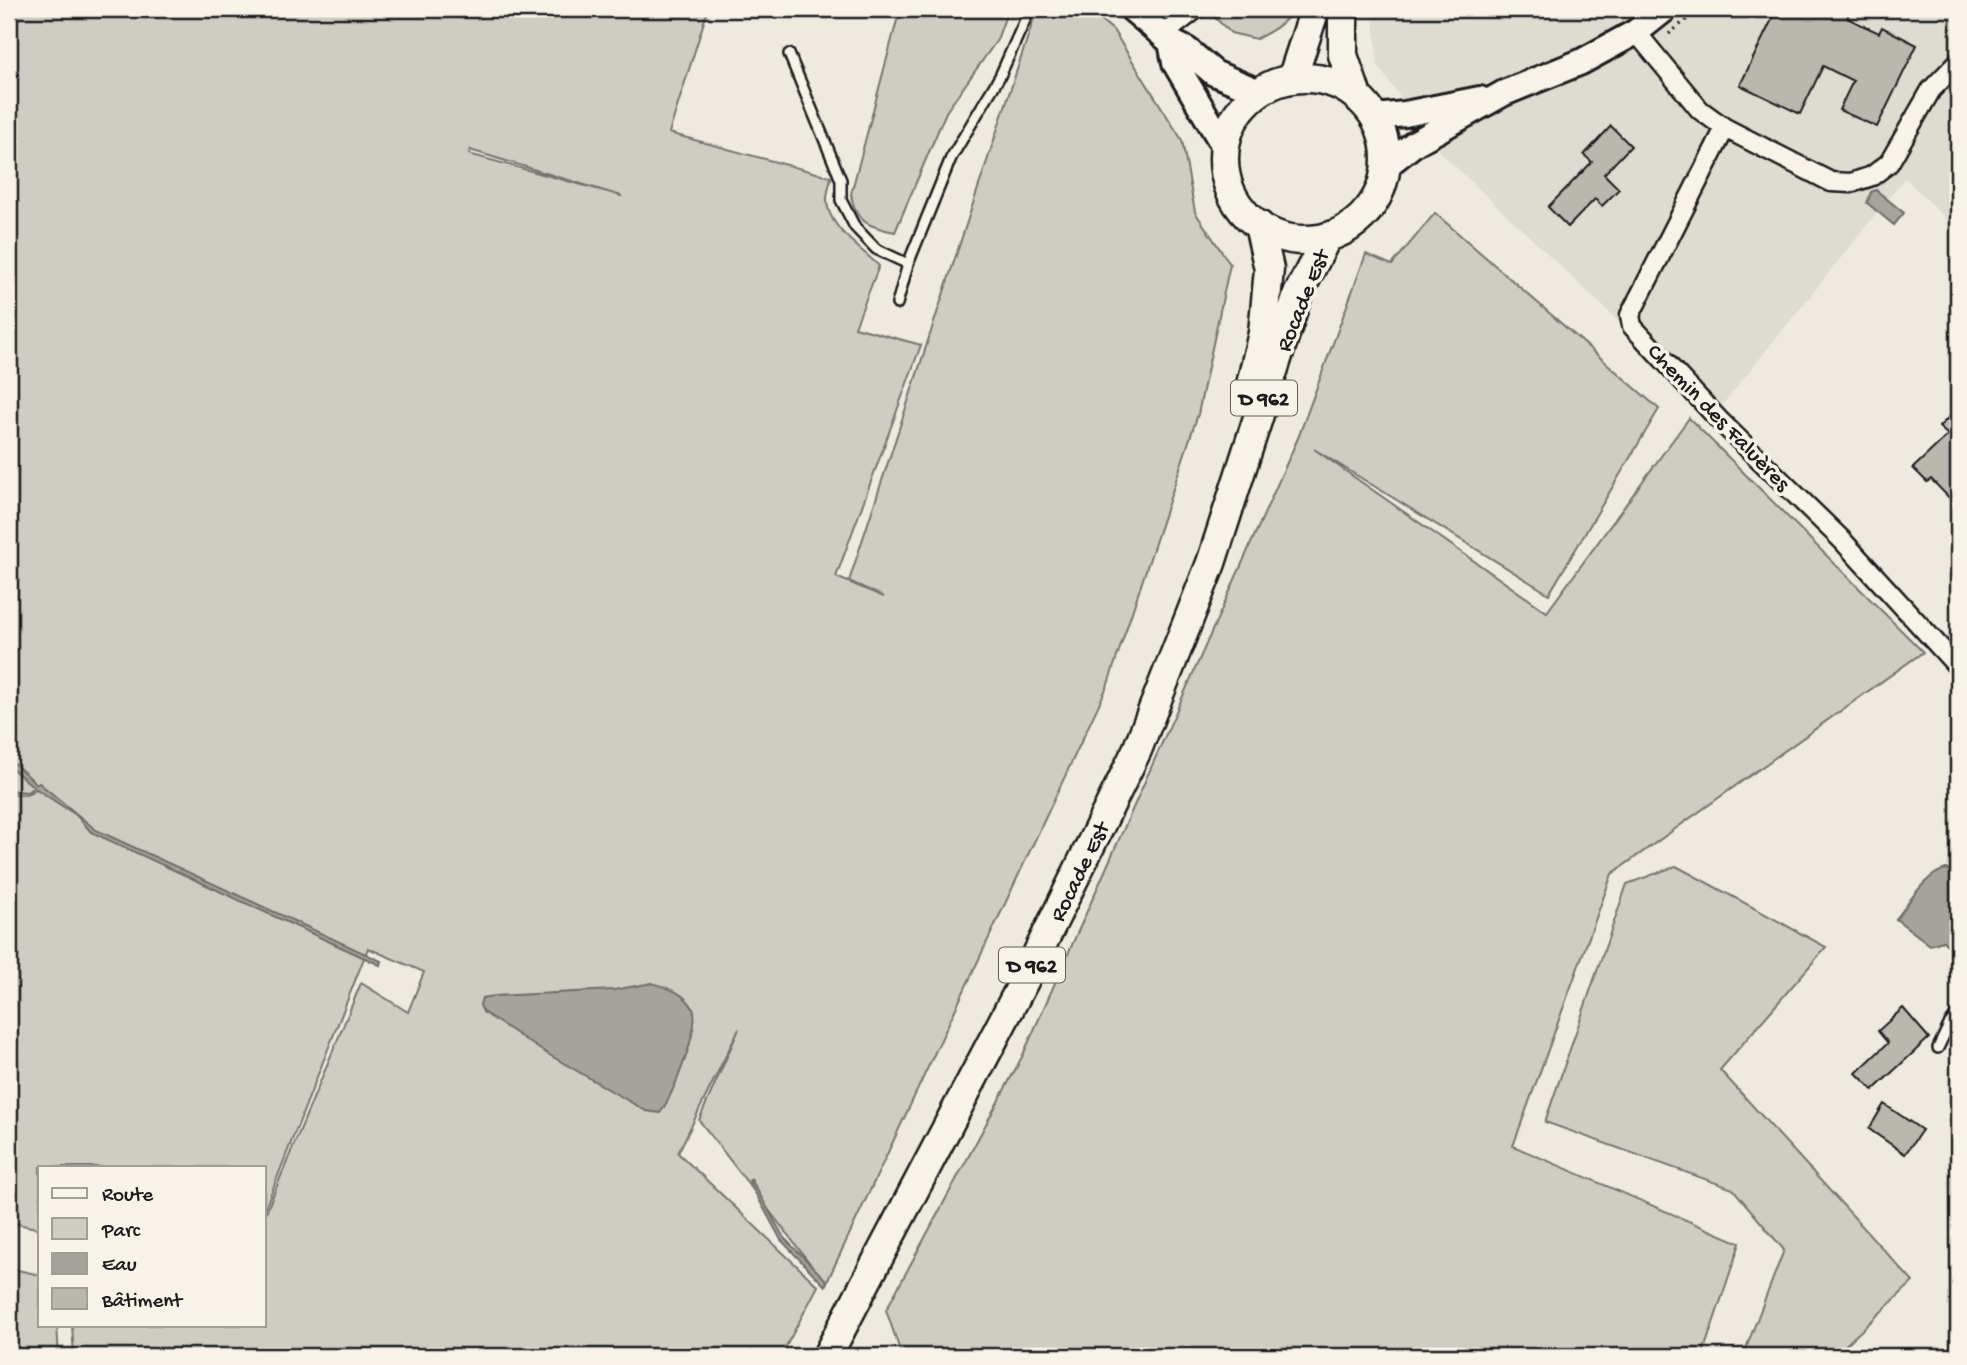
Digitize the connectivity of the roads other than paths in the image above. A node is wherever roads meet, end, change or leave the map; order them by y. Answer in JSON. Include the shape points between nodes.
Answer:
{"nodes":[{"id":1,"x":1030,"y":9,"type":"edge"},
{"id":2,"x":1132,"y":9,"type":"edge"},
{"id":3,"x":1196,"y":9,"type":"edge"},
{"id":4,"x":1315,"y":9,"type":"edge"},
{"id":5,"x":1343,"y":9,"type":"edge"},
{"id":6,"x":1665,"y":9,"type":"edge"},
{"id":7,"x":1636,"y":32,"type":"junction"},
{"id":8,"x":1168,"y":38,"type":"junction"},
{"id":9,"x":789,"y":54,"type":"dead end"},
{"id":10,"x":1958,"y":62,"type":"edge"},
{"id":11,"x":1292,"y":79,"type":"junction"},
{"id":12,"x":1259,"y":92,"type":"junction"},
{"id":13,"x":1504,"y":93,"type":"junction"},
{"id":14,"x":1357,"y":96,"type":"junction"},
{"id":15,"x":1375,"y":117,"type":"junction"},
{"id":16,"x":1725,"y":128,"type":"junction"},
{"id":17,"x":1225,"y":148,"type":"junction"},
{"id":18,"x":1387,"y":165,"type":"junction"},
{"id":19,"x":1259,"y":225,"type":"junction"},
{"id":20,"x":1327,"y":237,"type":"junction"},
{"id":21,"x":908,"y":264,"type":"junction"},
{"id":22,"x":897,"y":304,"type":"dead end"},
{"id":23,"x":1211,"y":563,"type":"junction"},
{"id":24,"x":1958,"y":667,"type":"edge"},
{"id":25,"x":1958,"y":1013,"type":"edge"},
{"id":26,"x":1938,"y":1048,"type":"dead end"},
{"id":27,"x":827,"y":1356,"type":"edge"}],
"edges":[{"from":1,"to":21,"type":"lane","via":[[1000,76],[951,158]]},
{"from":2,"to":8,"type":"street"},
{"from":3,"to":8,"type":"street"},
{"from":4,"to":11,"type":"main road"},
{"from":5,"to":14,"type":"main road","via":[[1343,55]]},
{"from":6,"to":7,"type":"street"},
{"from":7,"to":13,"type":"street","via":[[1581,62]]},
{"from":7,"to":16,"type":"street","via":[[1700,110]]},
{"from":8,"to":12,"type":"street","via":[[1214,73]]},
{"from":8,"to":17,"type":"street","via":[[1175,63]]},
{"from":9,"to":21,"type":"lane","via":[[841,180],[841,200],[855,227],[876,249]]},
{"from":10,"to":16,"type":"street","via":[[1931,90],[1889,163],[1872,176],[1851,183],[1831,181]]},
{"from":11,"to":12,"type":"main road"},
{"from":11,"to":14,"type":"main road","via":[[1316,78]]},
{"from":12,"to":17,"type":"main road","via":[[1242,107]]},
{"from":13,"to":15,"type":"street"},
{"from":13,"to":18,"type":"street","via":[[1415,143]]},
{"from":14,"to":15,"type":"main road"},
{"from":15,"to":18,"type":"main road","via":[[1385,140]]},
{"from":16,"to":24,"type":"street","name":"Chemin des Faluères","via":[[1630,315],[1632,326],[1721,422],[1841,539]]},
{"from":17,"to":19,"type":"main road","via":[[1231,191],[1242,210]]},
{"from":18,"to":20,"type":"main road","via":[[1381,189],[1368,211]]},
{"from":19,"to":20,"type":"main road","via":[[1280,236],[1303,240]]},
{"from":19,"to":23,"type":"main road","name":"Rocade Est","number":"D 962","via":[[1269,269],[1263,333]]},
{"from":20,"to":23,"type":"main road","name":"Rocade Est","number":"D 962","via":[[1298,294]]},
{"from":21,"to":22,"type":"lane"},
{"from":23,"to":27,"type":"main road","name":"Rocade Est","number":"D 962","via":[[1137,750],[1024,981]]},
{"from":25,"to":26,"type":"lane"}]}
